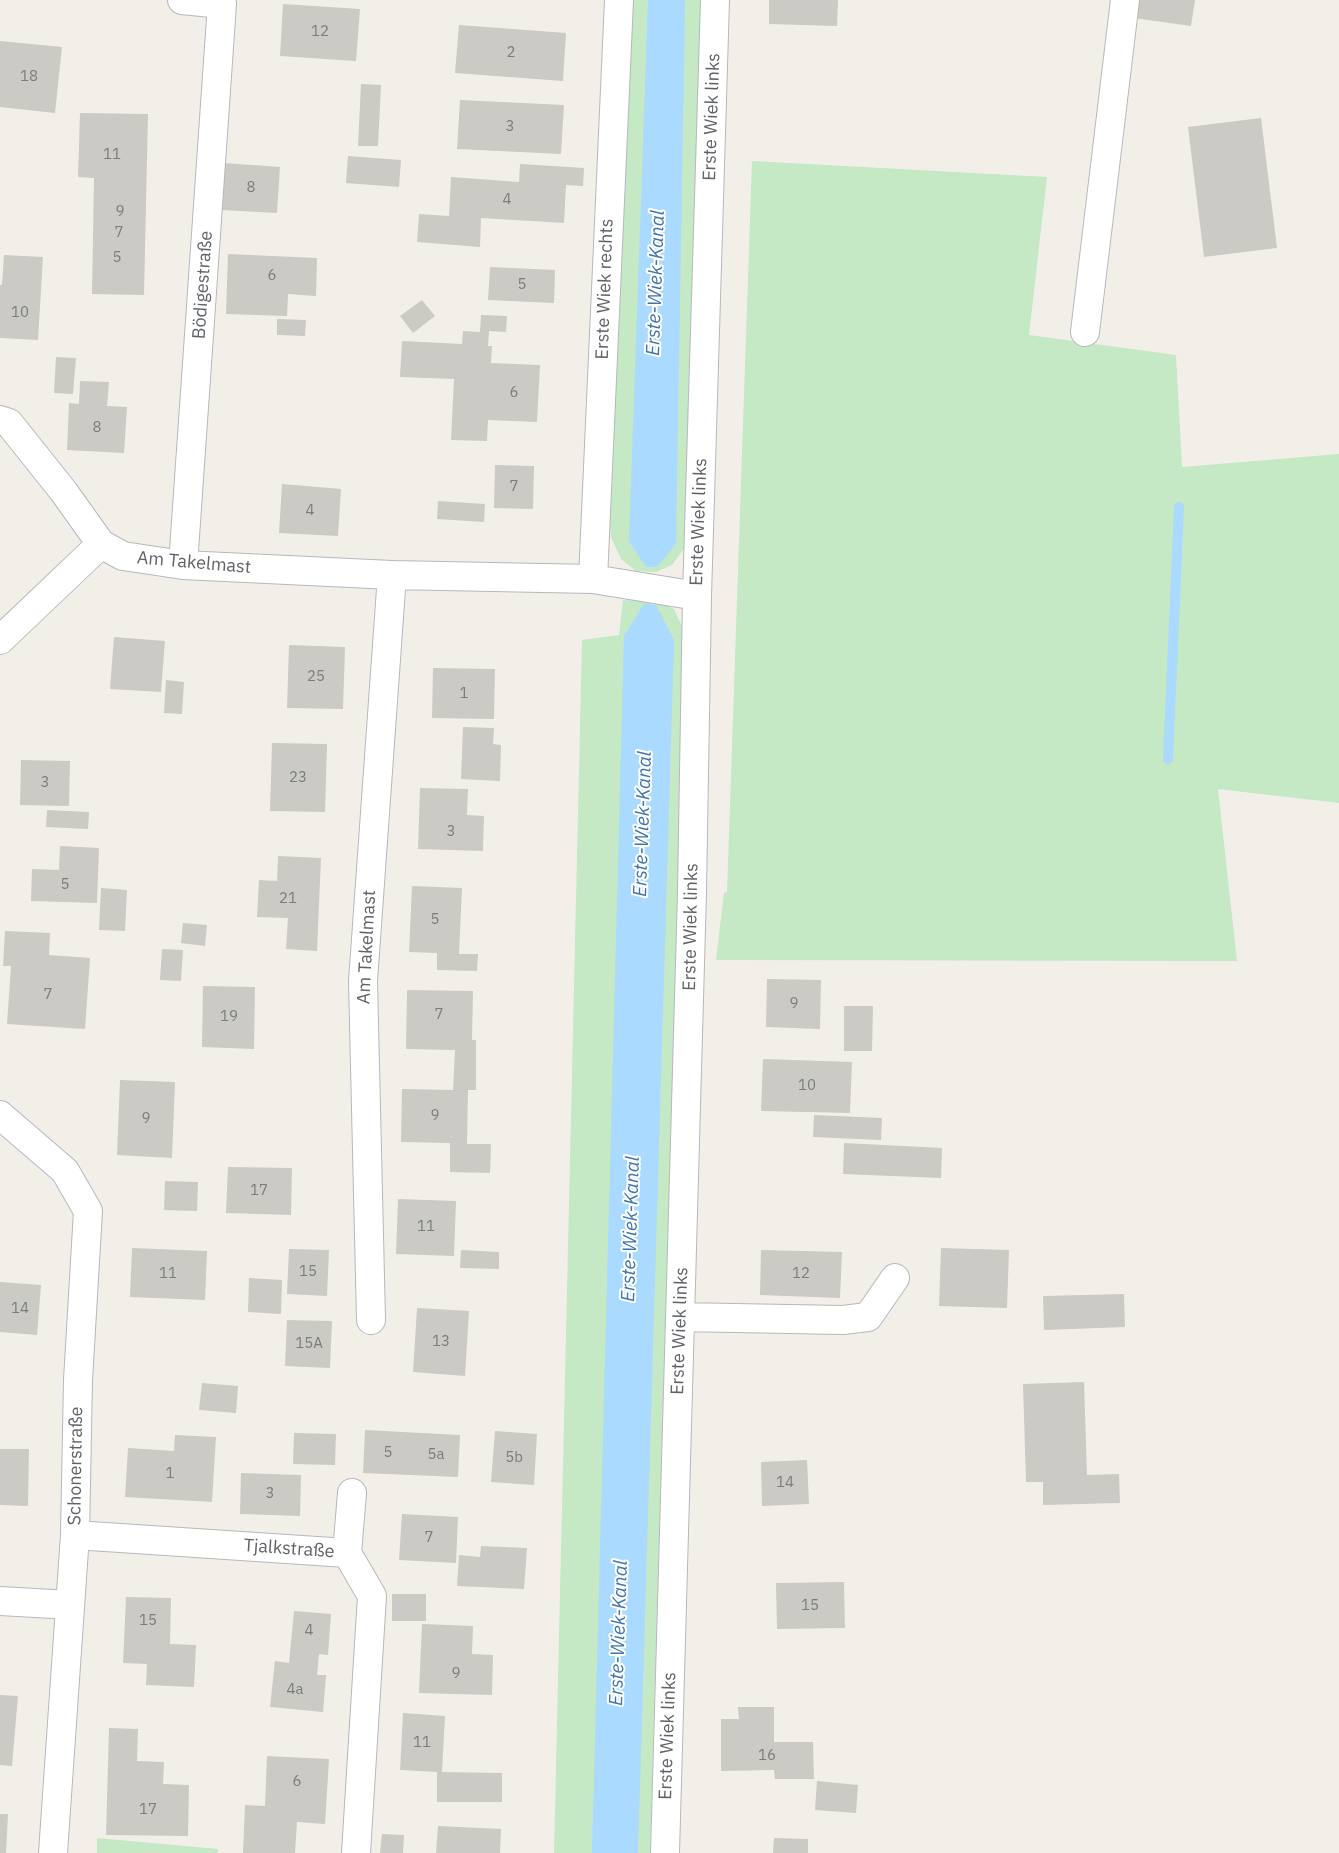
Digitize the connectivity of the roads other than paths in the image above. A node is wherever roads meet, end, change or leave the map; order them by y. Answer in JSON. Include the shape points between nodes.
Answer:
{"nodes":[{"id":1,"x":182,"y":0,"type":"edge"},
{"id":2,"x":619,"y":0,"type":"edge"},
{"id":3,"x":715,"y":0,"type":"edge"},
{"id":4,"x":1125,"y":0,"type":"edge"},
{"id":5,"x":1085,"y":332,"type":"dead end"},
{"id":6,"x":0,"y":420,"type":"edge"},
{"id":7,"x":101,"y":544,"type":"junction"},
{"id":8,"x":183,"y":565,"type":"junction"},
{"id":9,"x":392,"y":575,"type":"junction"},
{"id":10,"x":594,"y":579,"type":"junction"},
{"id":11,"x":697,"y":596,"type":"junction"},
{"id":12,"x":0,"y":640,"type":"edge"},
{"id":13,"x":0,"y":1115,"type":"edge"},
{"id":14,"x":895,"y":1278,"type":"dead end"},
{"id":15,"x":680,"y":1317,"type":"junction"},
{"id":16,"x":371,"y":1320,"type":"dead end"},
{"id":17,"x":352,"y":1493,"type":"dead end"},
{"id":18,"x":75,"y":1535,"type":"junction"},
{"id":19,"x":347,"y":1553,"type":"junction"},
{"id":20,"x":0,"y":1600,"type":"edge"},
{"id":21,"x":70,"y":1605,"type":"junction"},
{"id":22,"x":53,"y":1853,"type":"edge"},
{"id":23,"x":356,"y":1853,"type":"edge"},
{"id":24,"x":665,"y":1853,"type":"edge"}],
"edges":[{"from":1,"to":8,"type":"street","name":"Bödigestraße","via":[[222,4]]},
{"from":2,"to":10,"type":"street","name":"Erste Wiek rechts"},
{"from":3,"to":11,"type":"street","name":"Erste Wiek links"},
{"from":4,"to":5,"type":"street"},
{"from":6,"to":7,"type":"street","name":"Am Takelmast","via":[[9,423]]},
{"from":7,"to":8,"type":"street","name":"Am Takelmast","via":[[123,556]]},
{"from":7,"to":12,"type":"street"},
{"from":8,"to":9,"type":"street","name":"Am Takelmast"},
{"from":9,"to":10,"type":"street","name":"Am Takelmast"},
{"from":9,"to":16,"type":"street","name":"Am Takelmast","via":[[363,981]]},
{"from":10,"to":11,"type":"street","name":"Am Takelmast"},
{"from":11,"to":15,"type":"street","name":"Erste Wiek links"},
{"from":13,"to":18,"type":"street","name":"Schonerstraße","via":[[65,1171],[88,1211],[78,1380]]},
{"from":14,"to":15,"type":"street","via":[[868,1317],[842,1320]]},
{"from":15,"to":24,"type":"street","name":"Erste Wiek links"},
{"from":17,"to":19,"type":"street"},
{"from":18,"to":19,"type":"street","name":"Tjalkstraße"},
{"from":18,"to":21,"type":"street","name":"Schonerstraße"},
{"from":19,"to":23,"type":"street","name":"Tjalkstraße","via":[[372,1596]]},
{"from":20,"to":21,"type":"street"},
{"from":21,"to":22,"type":"street","name":"Schonerstraße"}]}
